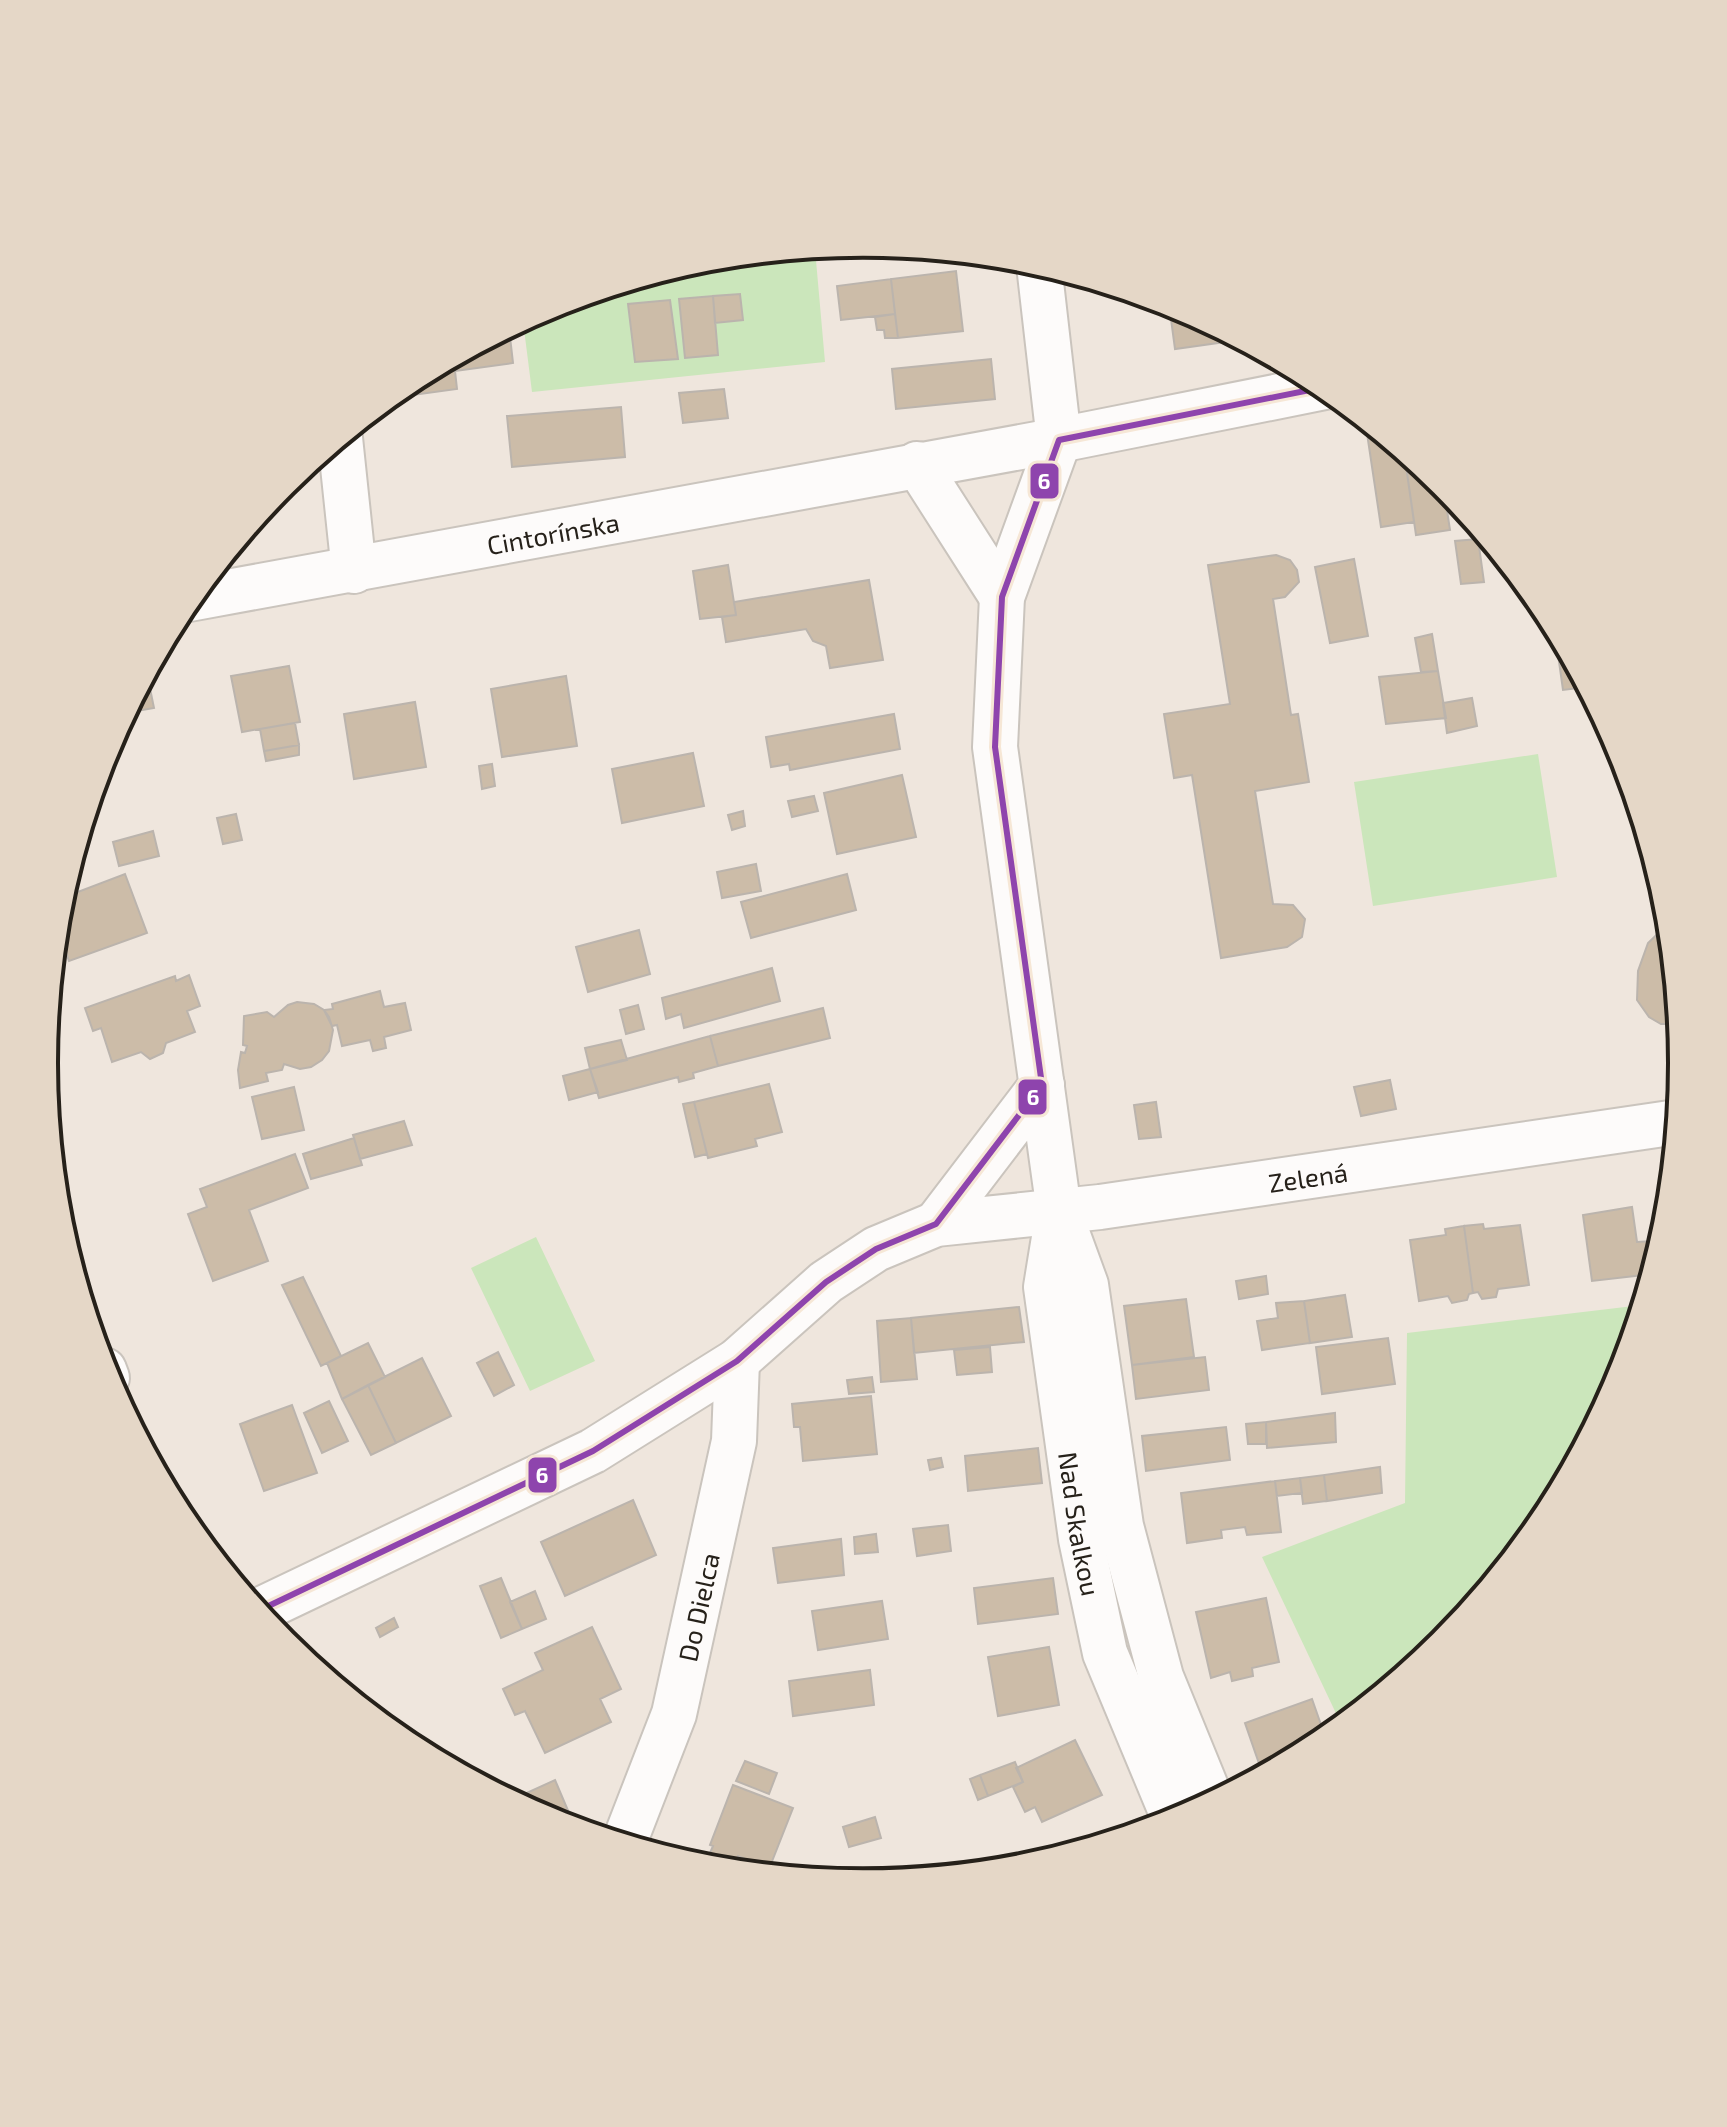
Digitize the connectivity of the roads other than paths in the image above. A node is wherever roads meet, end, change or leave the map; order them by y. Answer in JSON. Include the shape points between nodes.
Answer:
{"nodes":[{"id":1,"x":1040,"y":278,"type":"edge"},
{"id":2,"x":1306,"y":391,"type":"edge"},
{"id":3,"x":1059,"y":440,"type":"junction"},
{"id":4,"x":341,"y":450,"type":"edge"},
{"id":5,"x":917,"y":464,"type":"junction"},
{"id":6,"x":354,"y":571,"type":"junction"},
{"id":7,"x":208,"y":596,"type":"edge"},
{"id":8,"x":1002,"y":597,"type":"junction"},
{"id":9,"x":1042,"y":1085,"type":"junction"},
{"id":10,"x":1666,"y":1124,"type":"edge"},
{"id":11,"x":1059,"y":1211,"type":"junction"},
{"id":12,"x":936,"y":1224,"type":"junction"},
{"id":13,"x":737,"y":1361,"type":"junction"},
{"id":14,"x":268,"y":1606,"type":"edge"},
{"id":15,"x":1208,"y":1792,"type":"edge"},
{"id":16,"x":1170,"y":1809,"type":"edge"},
{"id":17,"x":628,"y":1833,"type":"edge"}],
"edges":[{"from":1,"to":3,"type":"street"},
{"from":2,"to":3,"type":"street","name":"Cintorínska"},
{"from":3,"to":5,"type":"street","name":"Cintorínska"},
{"from":3,"to":8,"type":"street","name":"Nad Skalkou"},
{"from":4,"to":6,"type":"street"},
{"from":5,"to":6,"type":"street","name":"Cintorínska"},
{"from":5,"to":8,"type":"street"},
{"from":6,"to":7,"type":"street","name":"Cintorínska"},
{"from":8,"to":9,"type":"street","name":"Nad Skalkou","via":[[995,747]]},
{"from":9,"to":11,"type":"street","name":"Nad Skalkou"},
{"from":9,"to":12,"type":"street"},
{"from":10,"to":11,"type":"street","name":"Zelená"},
{"from":11,"to":12,"type":"street","name":"Zelená"},
{"from":11,"to":15,"type":"street","name":"Nad Skalkou","via":[[1086,1285],[1121,1526],[1161,1677]]},
{"from":11,"to":16,"type":"street","name":"Nad Skalkou","via":[[1046,1287],[1081,1539],[1105,1653]]},
{"from":12,"to":13,"type":"street","name":"Zelená","via":[[876,1249],[826,1282]]},
{"from":13,"to":14,"type":"street","name":"Zelená","via":[[593,1451]]},
{"from":13,"to":17,"type":"street","name":"Do Dielca","via":[[734,1441],[674,1714]]}]}
